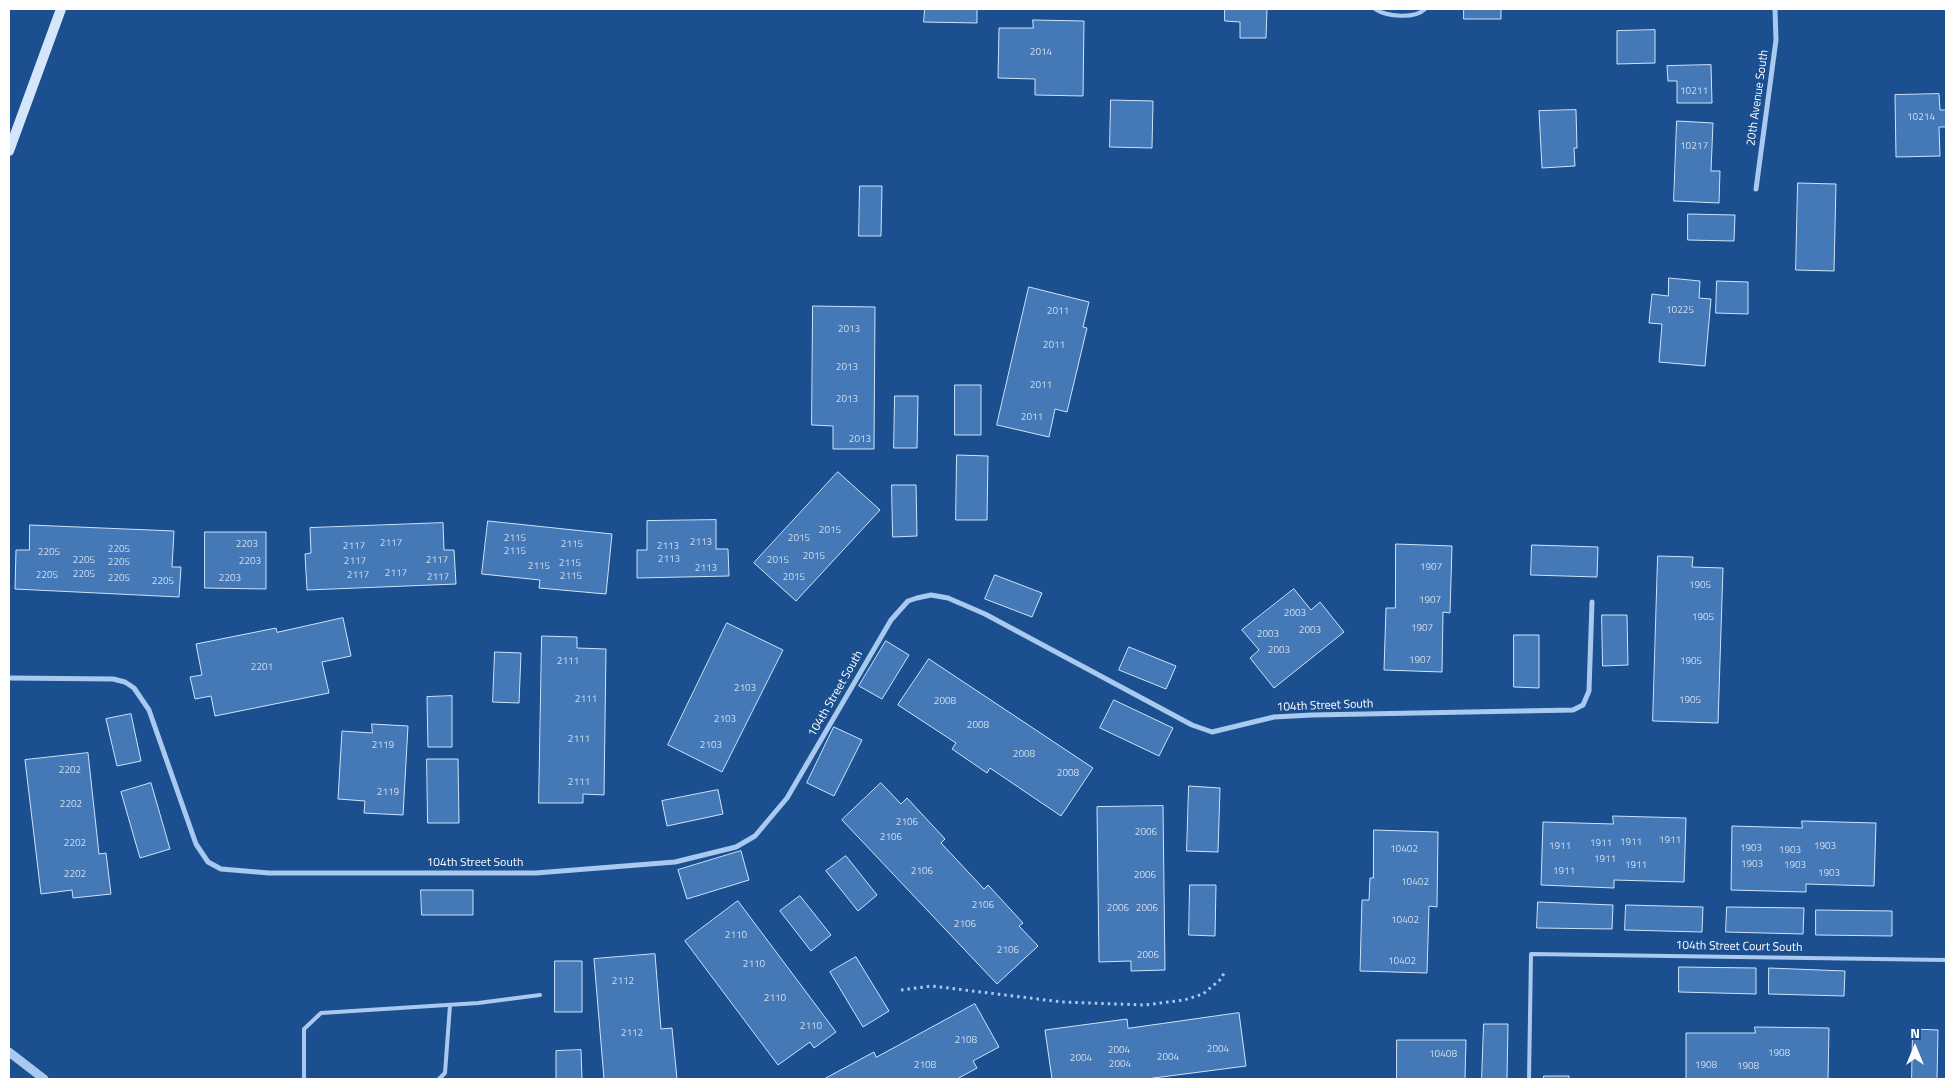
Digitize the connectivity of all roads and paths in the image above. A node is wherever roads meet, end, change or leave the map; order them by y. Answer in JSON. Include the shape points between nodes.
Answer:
{"nodes":[{"id":1,"x":61,"y":9,"type":"edge"},
{"id":2,"x":1375,"y":9,"type":"edge"},
{"id":3,"x":1425,"y":9,"type":"edge"},
{"id":4,"x":1775,"y":9,"type":"edge"},
{"id":5,"x":9,"y":151,"type":"edge"},
{"id":6,"x":1756,"y":189,"type":"dead end"},
{"id":7,"x":1592,"y":602,"type":"dead end"},
{"id":8,"x":9,"y":678,"type":"edge"},
{"id":9,"x":1946,"y":960,"type":"edge"},
{"id":10,"x":1226,"y":970,"type":"dead end"},
{"id":11,"x":901,"y":990,"type":"dead end"},
{"id":12,"x":540,"y":995,"type":"dead end"},
{"id":13,"x":450,"y":1005,"type":"junction"},
{"id":14,"x":9,"y":1052,"type":"edge"},
{"id":15,"x":44,"y":1079,"type":"edge"},
{"id":16,"x":304,"y":1079,"type":"edge"},
{"id":17,"x":440,"y":1079,"type":"edge"},
{"id":18,"x":1529,"y":1079,"type":"edge"}],
"edges":[{"from":1,"to":5,"type":"main road"},
{"from":2,"to":3,"type":"lane","via":[[1397,15],[1421,13]]},
{"from":4,"to":6,"type":"street","name":"20th Avenue South","via":[[1776,40]]},
{"from":7,"to":8,"type":"street","name":"104th Street South","via":[[1589,691],[1583,704],[1573,710],[1274,717],[1212,732],[1192,725],[985,614],[948,598],[924,595],[908,601],[891,620],[787,798],[755,836],[730,849],[674,862],[536,873],[269,873],[221,870],[208,862],[196,844],[142,697],[125,682],[113,679]]},
{"from":9,"to":18,"type":"lane","name":"104th Street Court South","via":[[1531,954]]},
{"from":10,"to":11,"type":"path","via":[[1221,979],[1203,994],[1184,1000],[1145,1004],[1062,1002],[932,986]]},
{"from":12,"to":13,"type":"lane"},
{"from":13,"to":16,"type":"lane","via":[[321,1013],[304,1029]]},
{"from":13,"to":17,"type":"lane","via":[[445,1073]]},
{"from":14,"to":15,"type":"street"}]}
